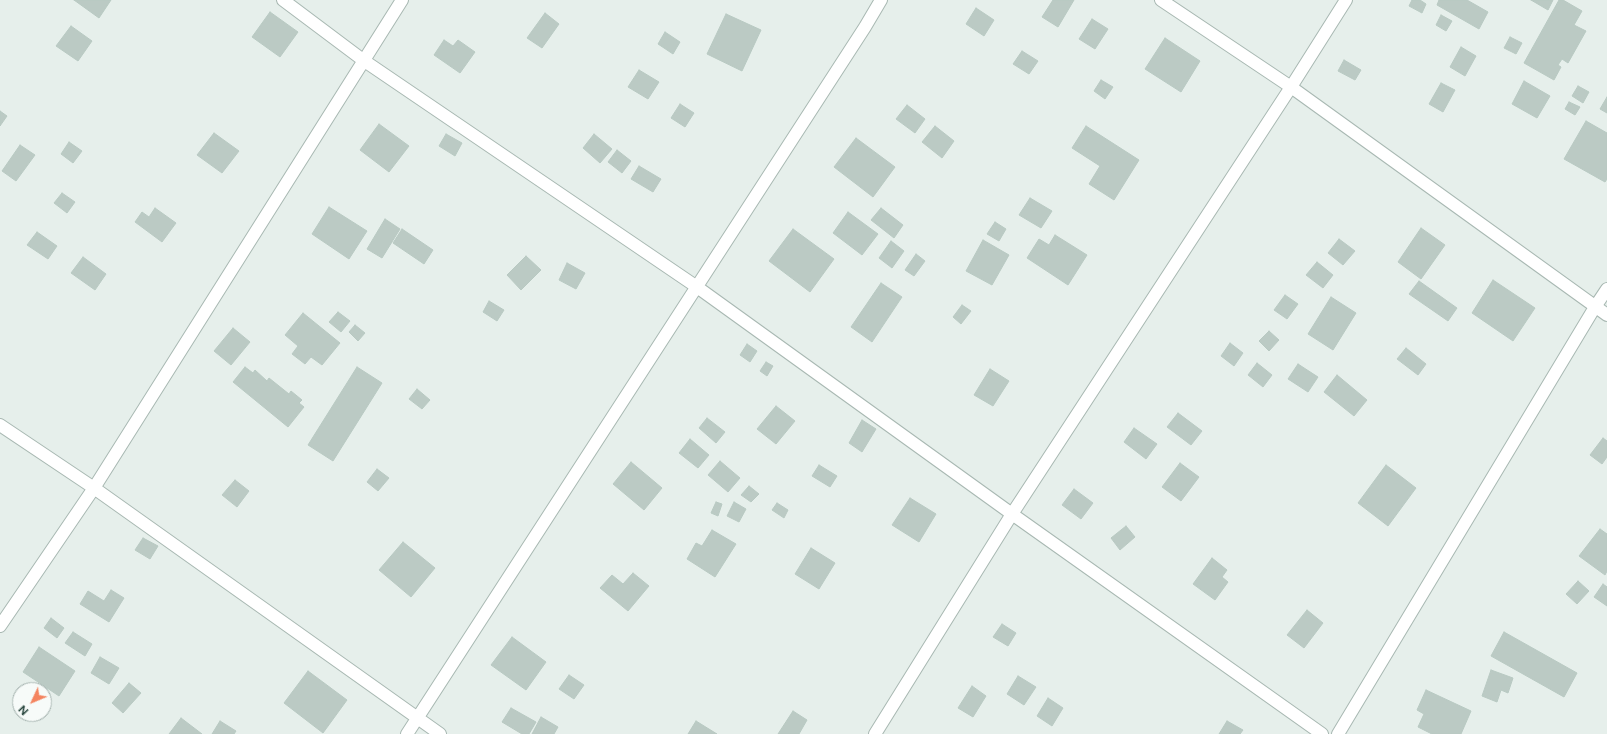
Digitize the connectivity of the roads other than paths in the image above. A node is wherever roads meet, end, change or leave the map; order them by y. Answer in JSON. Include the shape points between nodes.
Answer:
{"nodes":[{"id":1,"x":283,"y":0,"type":"edge"},
{"id":2,"x":402,"y":0,"type":"edge"},
{"id":3,"x":881,"y":0,"type":"edge"},
{"id":4,"x":1161,"y":0,"type":"edge"},
{"id":5,"x":1346,"y":0,"type":"edge"},
{"id":6,"x":363,"y":60,"type":"junction"},
{"id":7,"x":1291,"y":87,"type":"junction"},
{"id":8,"x":697,"y":287,"type":"junction"},
{"id":9,"x":1607,"y":289,"type":"edge"},
{"id":10,"x":1595,"y":307,"type":"junction"},
{"id":11,"x":1607,"y":315,"type":"edge"},
{"id":12,"x":0,"y":425,"type":"edge"},
{"id":13,"x":94,"y":488,"type":"junction"},
{"id":14,"x":1012,"y":514,"type":"junction"},
{"id":15,"x":0,"y":626,"type":"edge"},
{"id":16,"x":417,"y":717,"type":"junction"},
{"id":17,"x":407,"y":734,"type":"edge"},
{"id":18,"x":440,"y":734,"type":"edge"},
{"id":19,"x":876,"y":734,"type":"edge"},
{"id":20,"x":1322,"y":734,"type":"edge"},
{"id":21,"x":1338,"y":734,"type":"edge"}],
"edges":[{"from":1,"to":6,"type":"street"},
{"from":2,"to":6,"type":"street"},
{"from":3,"to":8,"type":"street"},
{"from":4,"to":7,"type":"street"},
{"from":5,"to":7,"type":"street"},
{"from":6,"to":8,"type":"street"},
{"from":6,"to":13,"type":"street"},
{"from":7,"to":10,"type":"street"},
{"from":7,"to":14,"type":"street"},
{"from":8,"to":14,"type":"street"},
{"from":8,"to":16,"type":"street"},
{"from":9,"to":10,"type":"street"},
{"from":10,"to":11,"type":"street"},
{"from":10,"to":21,"type":"street"},
{"from":12,"to":13,"type":"street"},
{"from":13,"to":15,"type":"street"},
{"from":13,"to":16,"type":"street"},
{"from":14,"to":19,"type":"street"},
{"from":14,"to":20,"type":"street"},
{"from":16,"to":17,"type":"street"},
{"from":16,"to":18,"type":"street"}]}
